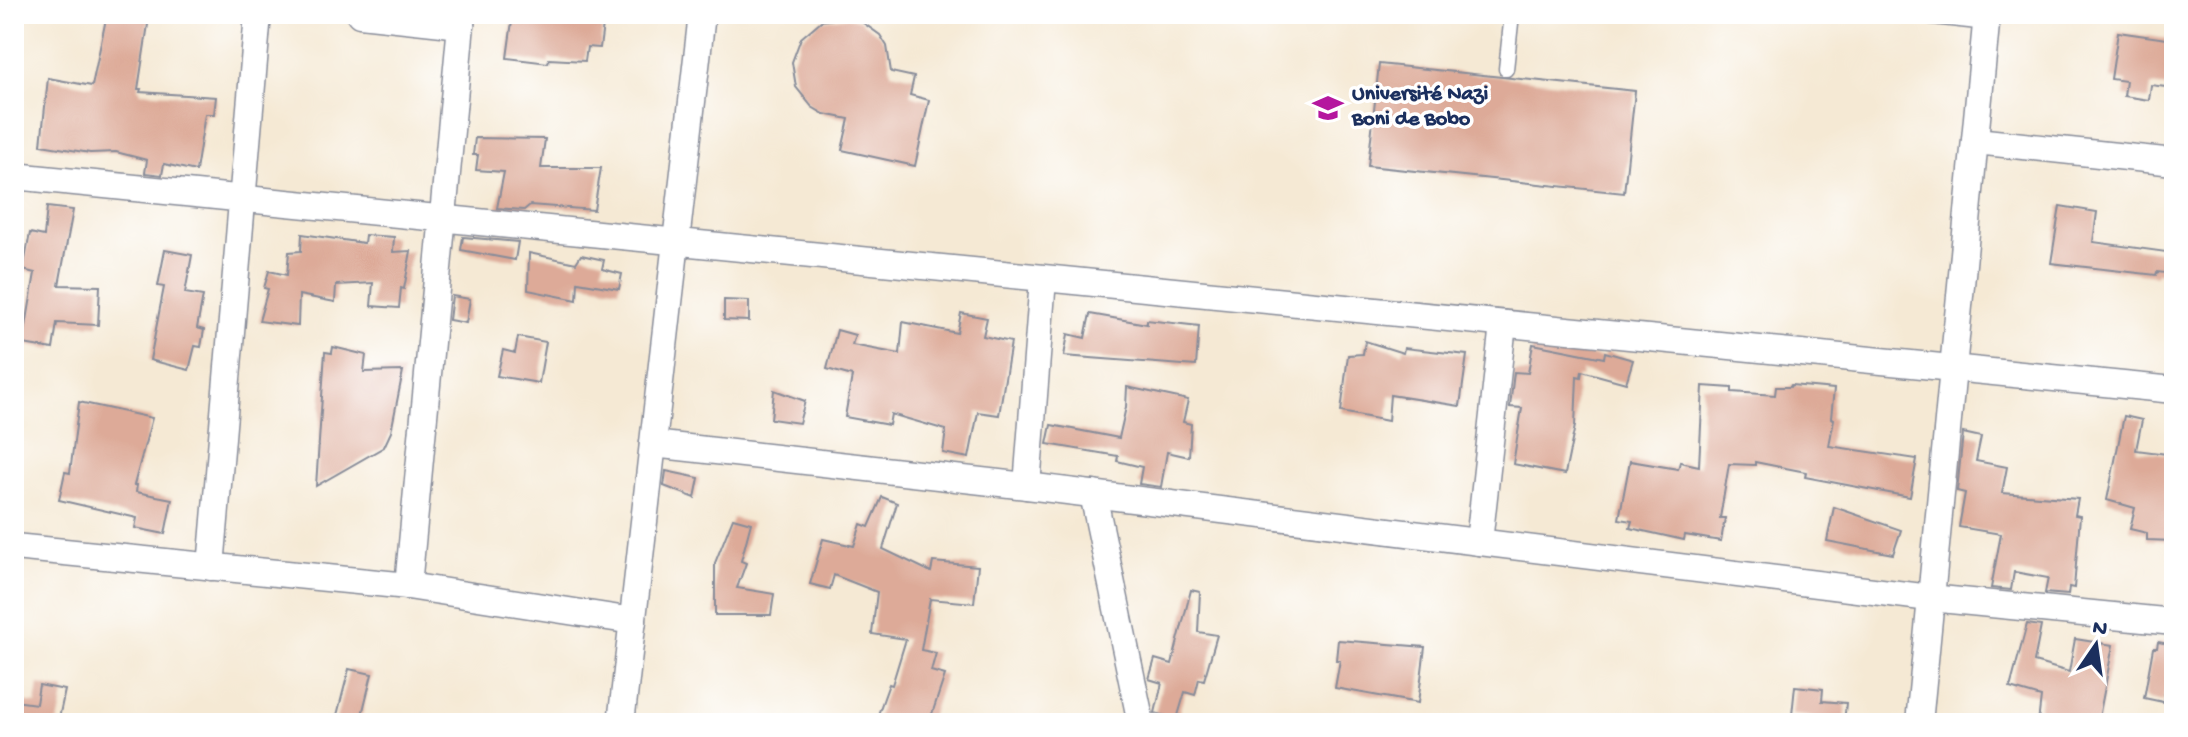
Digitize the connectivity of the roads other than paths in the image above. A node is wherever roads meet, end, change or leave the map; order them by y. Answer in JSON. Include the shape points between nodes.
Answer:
{"nodes":[{"id":1,"x":258,"y":14,"type":"edge"},
{"id":2,"x":360,"y":14,"type":"edge"},
{"id":3,"x":702,"y":14,"type":"edge"},
{"id":4,"x":1512,"y":14,"type":"edge"},
{"id":5,"x":1906,"y":14,"type":"edge"},
{"id":6,"x":1933,"y":16,"type":"edge"},
{"id":7,"x":1987,"y":18,"type":"edge"},
{"id":8,"x":462,"y":20,"type":"edge"},
{"id":9,"x":1506,"y":69,"type":"dead end"},
{"id":10,"x":1976,"y":141,"type":"junction"},
{"id":11,"x":2174,"y":162,"type":"edge"},
{"id":12,"x":14,"y":176,"type":"edge"},
{"id":13,"x":244,"y":200,"type":"junction"},
{"id":14,"x":443,"y":220,"type":"junction"},
{"id":15,"x":676,"y":243,"type":"junction"},
{"id":16,"x":1043,"y":279,"type":"junction"},
{"id":17,"x":1503,"y":324,"type":"junction"},
{"id":18,"x":1953,"y":368,"type":"junction"},
{"id":19,"x":2174,"y":390,"type":"edge"},
{"id":20,"x":653,"y":444,"type":"junction"},
{"id":21,"x":1027,"y":486,"type":"junction"},
{"id":22,"x":1093,"y":494,"type":"junction"},
{"id":23,"x":1479,"y":542,"type":"junction"},
{"id":24,"x":14,"y":547,"type":"edge"},
{"id":25,"x":211,"y":567,"type":"junction"},
{"id":26,"x":408,"y":586,"type":"junction"},
{"id":27,"x":1930,"y":598,"type":"junction"},
{"id":28,"x":633,"y":621,"type":"junction"},
{"id":29,"x":2174,"y":622,"type":"edge"},
{"id":30,"x":621,"y":723,"type":"edge"},
{"id":31,"x":1141,"y":723,"type":"edge"},
{"id":32,"x":1919,"y":723,"type":"edge"}],
"edges":[{"from":1,"to":13,"type":"street"},
{"from":2,"to":8,"type":"street"},
{"from":3,"to":15,"type":"street"},
{"from":4,"to":9,"type":"lane"},
{"from":5,"to":6,"type":"lane"},
{"from":6,"to":7,"type":"lane"},
{"from":7,"to":10,"type":"street"},
{"from":8,"to":14,"type":"street"},
{"from":10,"to":11,"type":"street"},
{"from":10,"to":18,"type":"street"},
{"from":12,"to":13,"type":"street"},
{"from":13,"to":14,"type":"street"},
{"from":13,"to":25,"type":"street"},
{"from":14,"to":15,"type":"street"},
{"from":14,"to":26,"type":"street"},
{"from":15,"to":16,"type":"street"},
{"from":15,"to":20,"type":"street"},
{"from":16,"to":17,"type":"street"},
{"from":16,"to":21,"type":"street"},
{"from":17,"to":18,"type":"street"},
{"from":17,"to":23,"type":"street"},
{"from":18,"to":19,"type":"street"},
{"from":18,"to":27,"type":"street"},
{"from":20,"to":21,"type":"street"},
{"from":20,"to":28,"type":"street"},
{"from":21,"to":22,"type":"street"},
{"from":22,"to":23,"type":"street"},
{"from":22,"to":31,"type":"street"},
{"from":23,"to":27,"type":"street"},
{"from":24,"to":25,"type":"street"},
{"from":25,"to":26,"type":"street"},
{"from":26,"to":28,"type":"street"},
{"from":27,"to":29,"type":"street"},
{"from":27,"to":32,"type":"street"},
{"from":28,"to":30,"type":"street"}]}
